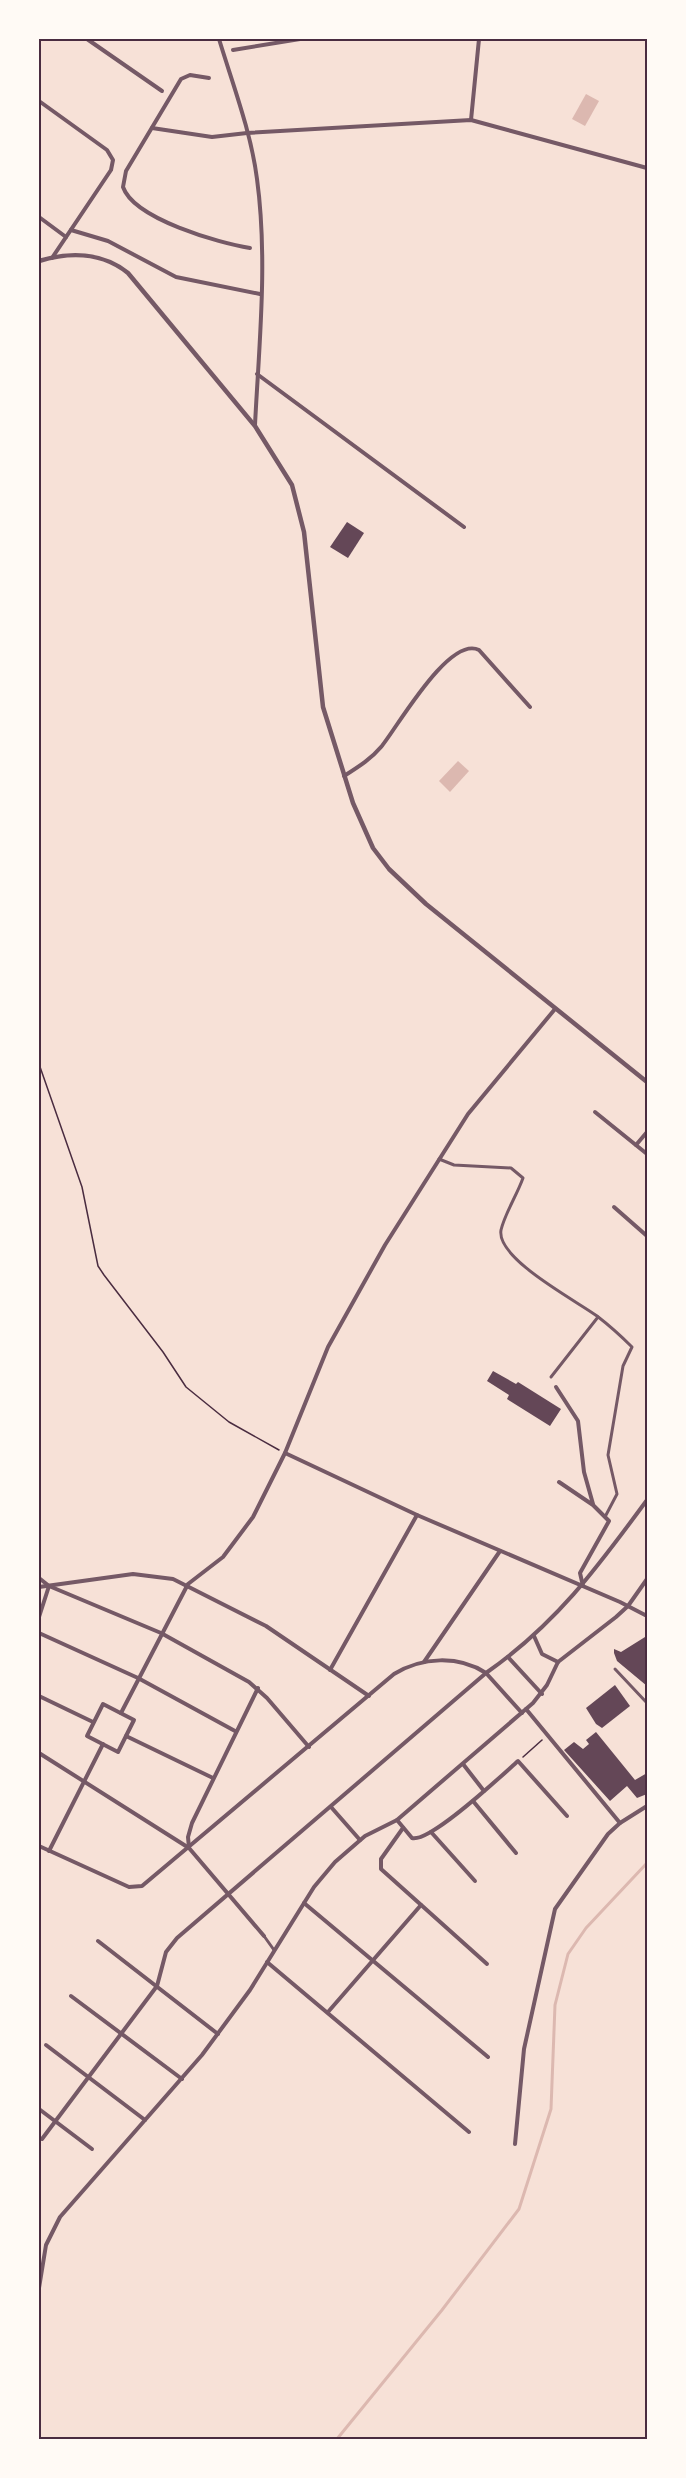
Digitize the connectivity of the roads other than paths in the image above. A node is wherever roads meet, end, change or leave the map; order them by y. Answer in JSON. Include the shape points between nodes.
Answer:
{"nodes":[{"id":1,"x":87,"y":39,"type":"edge"},
{"id":2,"x":219,"y":39,"type":"edge"},
{"id":3,"x":300,"y":39,"type":"edge"},
{"id":4,"x":479,"y":39,"type":"edge"},
{"id":5,"x":234,"y":50,"type":"dead end"},
{"id":6,"x":209,"y":78,"type":"dead end"},
{"id":7,"x":162,"y":91,"type":"dead end"},
{"id":8,"x":39,"y":101,"type":"edge"},
{"id":9,"x":471,"y":120,"type":"junction"},
{"id":10,"x":152,"y":128,"type":"junction"},
{"id":11,"x":247,"y":133,"type":"junction"},
{"id":12,"x":647,"y":168,"type":"edge"},
{"id":13,"x":39,"y":217,"type":"edge"},
{"id":14,"x":71,"y":230,"type":"junction"},
{"id":15,"x":66,"y":237,"type":"junction"},
{"id":16,"x":250,"y":248,"type":"dead end"},
{"id":17,"x":51,"y":258,"type":"junction"},
{"id":18,"x":39,"y":261,"type":"edge"},
{"id":19,"x":260,"y":294,"type":"junction"},
{"id":20,"x":257,"y":374,"type":"junction"},
{"id":21,"x":255,"y":426,"type":"junction"},
{"id":22,"x":464,"y":527,"type":"dead end"},
{"id":23,"x":530,"y":707,"type":"dead end"},
{"id":24,"x":344,"y":776,"type":"junction"},
{"id":25,"x":555,"y":1009,"type":"junction"},
{"id":26,"x":647,"y":1082,"type":"edge"},
{"id":27,"x":595,"y":1112,"type":"dead end"},
{"id":28,"x":647,"y":1132,"type":"edge"},
{"id":29,"x":636,"y":1145,"type":"junction"},
{"id":30,"x":647,"y":1154,"type":"edge"},
{"id":31,"x":439,"y":1159,"type":"junction"},
{"id":32,"x":614,"y":1207,"type":"dead end"},
{"id":33,"x":647,"y":1236,"type":"edge"},
{"id":34,"x":598,"y":1317,"type":"junction"},
{"id":35,"x":550,"y":1377,"type":"dead end"},
{"id":36,"x":556,"y":1387,"type":"dead end"},
{"id":37,"x":285,"y":1453,"type":"junction"},
{"id":38,"x":560,"y":1482,"type":"dead end"},
{"id":39,"x":647,"y":1500,"type":"edge"},
{"id":40,"x":593,"y":1505,"type":"junction"},
{"id":41,"x":417,"y":1515,"type":"junction"},
{"id":42,"x":606,"y":1515,"type":"junction"},
{"id":43,"x":500,"y":1551,"type":"junction"},
{"id":44,"x":39,"y":1578,"type":"edge"},
{"id":45,"x":647,"y":1579,"type":"edge"},
{"id":46,"x":188,"y":1584,"type":"junction"},
{"id":47,"x":49,"y":1586,"type":"junction"},
{"id":48,"x":583,"y":1586,"type":"junction"},
{"id":49,"x":39,"y":1587,"type":"edge"},
{"id":50,"x":628,"y":1605,"type":"junction"},
{"id":51,"x":646,"y":1616,"type":"edge"},
{"id":52,"x":39,"y":1617,"type":"edge"},
{"id":53,"x":39,"y":1633,"type":"edge"},
{"id":54,"x":161,"y":1633,"type":"junction"},
{"id":55,"x":534,"y":1636,"type":"junction"},
{"id":56,"x":508,"y":1657,"type":"junction"},
{"id":57,"x":424,"y":1662,"type":"junction"},
{"id":58,"x":558,"y":1662,"type":"junction"},
{"id":59,"x":615,"y":1669,"type":"dead end"},
{"id":60,"x":330,"y":1670,"type":"junction"},
{"id":61,"x":486,"y":1673,"type":"junction"},
{"id":62,"x":138,"y":1678,"type":"junction"},
{"id":63,"x":258,"y":1688,"type":"junction"},
{"id":64,"x":542,"y":1694,"type":"junction"},
{"id":65,"x":39,"y":1696,"type":"edge"},
{"id":66,"x":369,"y":1696,"type":"junction"},
{"id":67,"x":647,"y":1703,"type":"edge"},
{"id":68,"x":524,"y":1711,"type":"junction"},
{"id":69,"x":121,"y":1713,"type":"junction"},
{"id":70,"x":93,"y":1722,"type":"junction"},
{"id":71,"x":235,"y":1731,"type":"junction"},
{"id":72,"x":126,"y":1736,"type":"junction"},
{"id":73,"x":103,"y":1744,"type":"junction"},
{"id":74,"x":309,"y":1748,"type":"junction"},
{"id":75,"x":39,"y":1753,"type":"edge"},
{"id":76,"x":463,"y":1764,"type":"junction"},
{"id":77,"x":213,"y":1778,"type":"junction"},
{"id":78,"x":84,"y":1782,"type":"junction"},
{"id":79,"x":484,"y":1791,"type":"junction"},
{"id":80,"x":473,"y":1801,"type":"junction"},
{"id":81,"x":647,"y":1806,"type":"edge"},
{"id":82,"x":331,"y":1807,"type":"junction"},
{"id":83,"x":567,"y":1816,"type":"dead end"},
{"id":84,"x":397,"y":1820,"type":"junction"},
{"id":85,"x":620,"y":1823,"type":"junction"},
{"id":86,"x":403,"y":1828,"type":"junction"},
{"id":87,"x":431,"y":1832,"type":"junction"},
{"id":88,"x":360,"y":1840,"type":"junction"},
{"id":89,"x":39,"y":1846,"type":"edge"},
{"id":90,"x":189,"y":1848,"type":"junction"},
{"id":91,"x":49,"y":1851,"type":"junction"},
{"id":92,"x":516,"y":1853,"type":"dead end"},
{"id":93,"x":475,"y":1881,"type":"dead end"},
{"id":94,"x":228,"y":1894,"type":"junction"},
{"id":95,"x":304,"y":1903,"type":"junction"},
{"id":96,"x":421,"y":1905,"type":"junction"},
{"id":97,"x":264,"y":1936,"type":"joint"},
{"id":98,"x":98,"y":1941,"type":"dead end"},
{"id":99,"x":274,"y":1950,"type":"junction"},
{"id":100,"x":374,"y":1961,"type":"junction"},
{"id":101,"x":267,"y":1962,"type":"junction"},
{"id":102,"x":487,"y":1965,"type":"dead end"},
{"id":103,"x":157,"y":1986,"type":"junction"},
{"id":104,"x":71,"y":1996,"type":"dead end"},
{"id":105,"x":328,"y":2012,"type":"junction"},
{"id":106,"x":121,"y":2033,"type":"junction"},
{"id":107,"x":218,"y":2034,"type":"junction"},
{"id":108,"x":46,"y":2045,"type":"dead end"},
{"id":109,"x":488,"y":2057,"type":"dead end"},
{"id":110,"x":90,"y":2077,"type":"junction"},
{"id":111,"x":182,"y":2079,"type":"junction"},
{"id":112,"x":39,"y":2109,"type":"edge"},
{"id":113,"x":145,"y":2120,"type":"junction"},
{"id":114,"x":56,"y":2122,"type":"junction"},
{"id":115,"x":470,"y":2132,"type":"dead end"},
{"id":116,"x":42,"y":2139,"type":"dead end"},
{"id":117,"x":515,"y":2144,"type":"dead end"},
{"id":118,"x":92,"y":2149,"type":"dead end"},
{"id":119,"x":39,"y":2288,"type":"edge"}],
"edges":[{"from":1,"to":7,"type":"street"},
{"from":2,"to":11,"type":"street"},
{"from":3,"to":5,"type":"street"},
{"from":4,"to":9,"type":"street"},
{"from":6,"to":10,"type":"street","via":[[183,77]]},
{"from":8,"to":14,"type":"street","via":[[107,150],[113,159],[112,168]]},
{"from":9,"to":11,"type":"street"},
{"from":9,"to":12,"type":"street"},
{"from":10,"to":11,"type":"street","via":[[212,137]]},
{"from":10,"to":16,"type":"street","via":[[124,177],[127,196],[183,230]]},
{"from":11,"to":19,"type":"street","via":[[259,196]]},
{"from":13,"to":15,"type":"street"},
{"from":14,"to":15,"type":"street"},
{"from":14,"to":19,"type":"street","via":[[108,241],[172,276]]},
{"from":15,"to":17,"type":"street"},
{"from":17,"to":18,"type":"street"},
{"from":17,"to":21,"type":"street","via":[[100,258],[128,273]]},
{"from":19,"to":20,"type":"street"},
{"from":20,"to":21,"type":"street"},
{"from":20,"to":22,"type":"street"},
{"from":21,"to":24,"type":"street","via":[[283,468],[298,504],[322,699]]},
{"from":23,"to":24,"type":"street","via":[[478,650],[464,649],[428,682],[378,750]]},
{"from":24,"to":25,"type":"street","via":[[364,831],[389,869],[430,908]]},
{"from":25,"to":26,"type":"street"},
{"from":25,"to":31,"type":"street","via":[[482,1096]]},
{"from":27,"to":29,"type":"street"},
{"from":28,"to":29,"type":"street"},
{"from":29,"to":30,"type":"street"},
{"from":31,"to":34,"type":"street","via":[[454,1165],[511,1168],[523,1178],[501,1230],[502,1239],[511,1255]]},
{"from":31,"to":37,"type":"street","via":[[341,1321]]},
{"from":32,"to":33,"type":"street"},
{"from":34,"to":35,"type":"street"},
{"from":34,"to":42,"type":"street","via":[[632,1347],[623,1366],[608,1455],[617,1494]]},
{"from":36,"to":40,"type":"street","via":[[578,1421],[584,1472]]},
{"from":37,"to":41,"type":"street"},
{"from":37,"to":46,"type":"street","via":[[238,1539],[217,1563]]},
{"from":38,"to":40,"type":"street"},
{"from":39,"to":48,"type":"street"},
{"from":40,"to":42,"type":"street"},
{"from":41,"to":43,"type":"street"},
{"from":41,"to":60,"type":"street"},
{"from":42,"to":48,"type":"street","via":[[609,1521],[580,1573]]},
{"from":43,"to":48,"type":"street"},
{"from":43,"to":57,"type":"street"},
{"from":44,"to":47,"type":"street"},
{"from":45,"to":50,"type":"street"},
{"from":46,"to":47,"type":"street","via":[[139,1574]]},
{"from":46,"to":54,"type":"street"},
{"from":46,"to":60,"type":"street","via":[[266,1626]]},
{"from":47,"to":49,"type":"street"},
{"from":47,"to":52,"type":"street"},
{"from":47,"to":54,"type":"street"},
{"from":48,"to":50,"type":"street"},
{"from":48,"to":55,"type":"street"},
{"from":50,"to":51,"type":"street"},
{"from":50,"to":58,"type":"street"},
{"from":53,"to":62,"type":"street"},
{"from":54,"to":62,"type":"street"},
{"from":54,"to":63,"type":"street"},
{"from":55,"to":56,"type":"street"},
{"from":55,"to":58,"type":"street","via":[[542,1654]]},
{"from":56,"to":61,"type":"street"},
{"from":56,"to":64,"type":"street"},
{"from":57,"to":61,"type":"street","via":[[458,1661]]},
{"from":57,"to":66,"type":"street","via":[[394,1674]]},
{"from":58,"to":64,"type":"street"},
{"from":59,"to":67,"type":"street"},
{"from":60,"to":66,"type":"street"},
{"from":61,"to":68,"type":"street"},
{"from":61,"to":82,"type":"street"},
{"from":62,"to":69,"type":"street"},
{"from":62,"to":71,"type":"street"},
{"from":63,"to":71,"type":"street"},
{"from":63,"to":74,"type":"street"},
{"from":64,"to":68,"type":"street"},
{"from":65,"to":70,"type":"street"},
{"from":66,"to":74,"type":"street"},
{"from":68,"to":76,"type":"street"},
{"from":68,"to":85,"type":"street"},
{"from":69,"to":70,"type":"street","via":[[103,1704]]},
{"from":69,"to":72,"type":"street","via":[[134,1720]]},
{"from":70,"to":73,"type":"street","via":[[87,1736]]},
{"from":71,"to":77,"type":"street"},
{"from":72,"to":73,"type":"street","via":[[118,1752]]},
{"from":72,"to":77,"type":"street"},
{"from":73,"to":78,"type":"street"},
{"from":74,"to":90,"type":"street"},
{"from":75,"to":78,"type":"street"},
{"from":76,"to":79,"type":"street"},
{"from":76,"to":84,"type":"street"},
{"from":77,"to":90,"type":"street","via":[[189,1830]]},
{"from":78,"to":90,"type":"street"},
{"from":78,"to":91,"type":"street"},
{"from":79,"to":80,"type":"street"},
{"from":79,"to":83,"type":"street","via":[[518,1761]]},
{"from":80,"to":87,"type":"street"},
{"from":80,"to":92,"type":"street"},
{"from":81,"to":85,"type":"street"},
{"from":82,"to":88,"type":"street"},
{"from":82,"to":94,"type":"street"},
{"from":84,"to":86,"type":"street"},
{"from":84,"to":88,"type":"street"},
{"from":85,"to":117,"type":"street","via":[[562,1896],[553,1914],[524,2049]]},
{"from":86,"to":87,"type":"street","via":[[415,1839]]},
{"from":86,"to":96,"type":"street","via":[[380,1866]]},
{"from":87,"to":93,"type":"street"},
{"from":88,"to":95,"type":"street","via":[[323,1876]]},
{"from":89,"to":91,"type":"street"},
{"from":90,"to":91,"type":"street","via":[[137,1888]]},
{"from":90,"to":94,"type":"street"},
{"from":94,"to":97,"type":"street"},
{"from":94,"to":103,"type":"street","via":[[171,1945]]},
{"from":95,"to":99,"type":"street"},
{"from":95,"to":100,"type":"street"},
{"from":96,"to":100,"type":"street"},
{"from":96,"to":102,"type":"street"},
{"from":97,"to":99,"type":"street"},
{"from":98,"to":103,"type":"street"},
{"from":99,"to":101,"type":"street"},
{"from":100,"to":105,"type":"street"},
{"from":100,"to":109,"type":"street"},
{"from":101,"to":105,"type":"street"},
{"from":101,"to":107,"type":"street"},
{"from":103,"to":106,"type":"street"},
{"from":103,"to":107,"type":"street"},
{"from":104,"to":106,"type":"street"},
{"from":105,"to":115,"type":"street"},
{"from":106,"to":110,"type":"street"},
{"from":106,"to":111,"type":"street"},
{"from":107,"to":111,"type":"street"},
{"from":108,"to":110,"type":"street"},
{"from":110,"to":113,"type":"street"},
{"from":110,"to":114,"type":"street"},
{"from":111,"to":113,"type":"street"},
{"from":112,"to":114,"type":"street"},
{"from":113,"to":119,"type":"street","via":[[63,2212],[46,2245]]},
{"from":114,"to":116,"type":"street"},
{"from":114,"to":118,"type":"street"}]}
